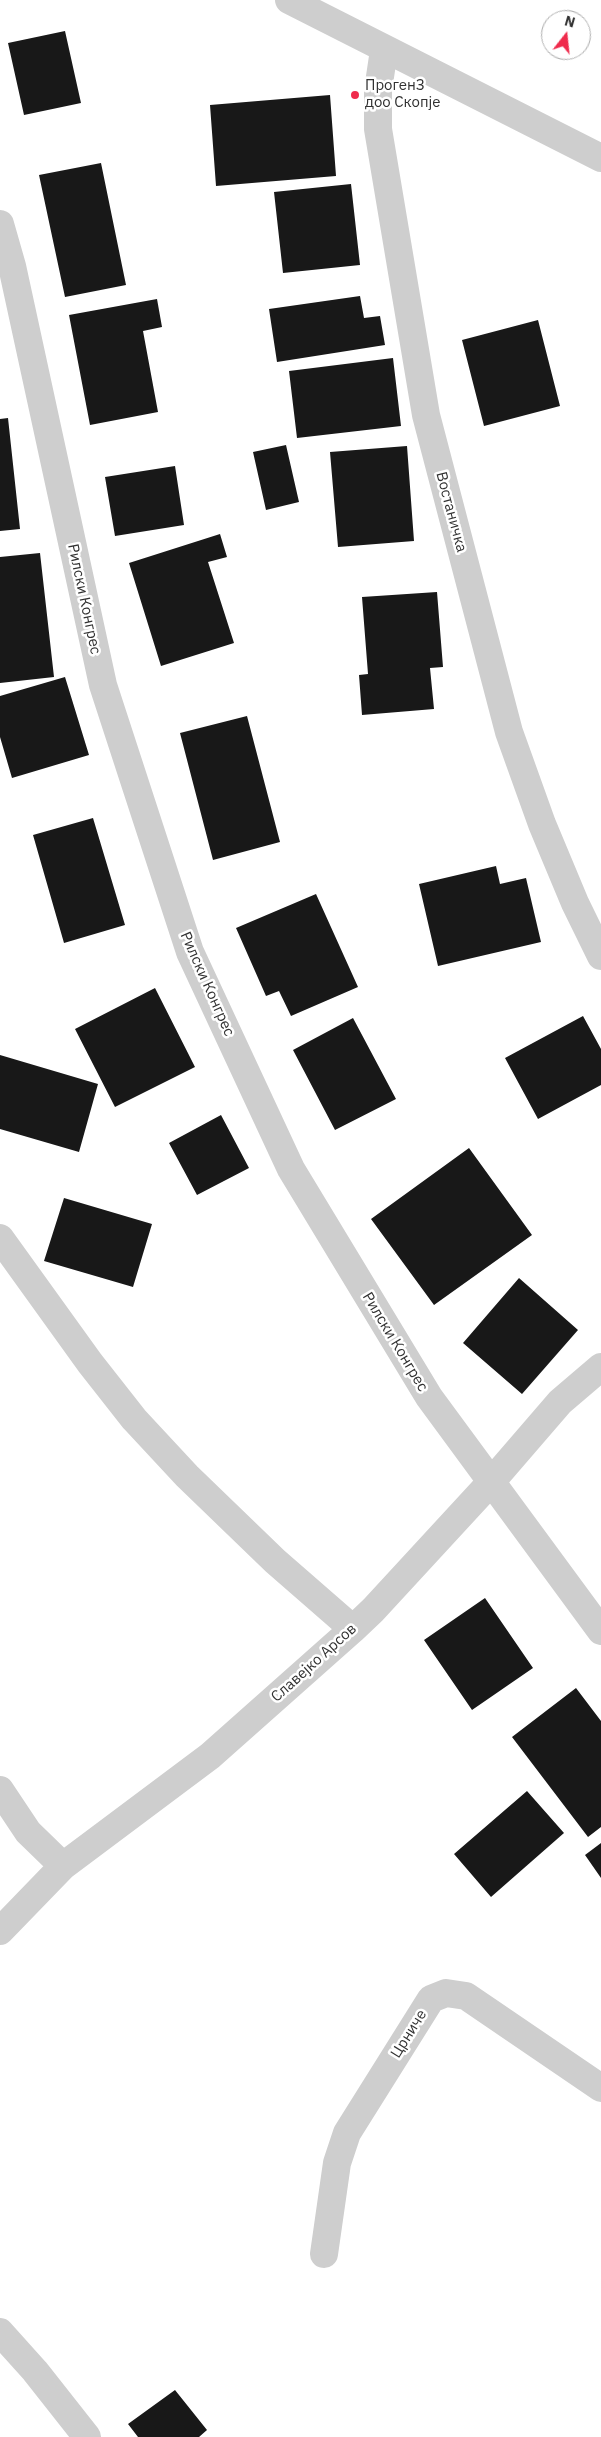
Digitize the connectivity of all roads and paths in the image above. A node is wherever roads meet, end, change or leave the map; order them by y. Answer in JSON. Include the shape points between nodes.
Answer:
{"nodes":[{"id":1,"x":288,"y":0,"type":"edge"},
{"id":2,"x":384,"y":50,"type":"junction"},
{"id":3,"x":601,"y":158,"type":"edge"},
{"id":4,"x":0,"y":224,"type":"edge"},
{"id":5,"x":601,"y":956,"type":"edge"},
{"id":6,"x":0,"y":1238,"type":"edge"},
{"id":7,"x":601,"y":1367,"type":"edge"},
{"id":8,"x":491,"y":1482,"type":"junction"},
{"id":9,"x":353,"y":1630,"type":"junction"},
{"id":10,"x":601,"y":1630,"type":"edge"},
{"id":11,"x":0,"y":1790,"type":"edge"},
{"id":12,"x":63,"y":1866,"type":"junction"},
{"id":13,"x":0,"y":1931,"type":"edge"},
{"id":14,"x":601,"y":2088,"type":"edge"},
{"id":15,"x":324,"y":2254,"type":"dead end"},
{"id":16,"x":0,"y":2332,"type":"edge"},
{"id":17,"x":86,"y":2437,"type":"edge"}],
"edges":[{"from":1,"to":2,"type":"street"},
{"from":2,"to":3,"type":"street"},
{"from":2,"to":5,"type":"street","name":"Востаничка","via":[[378,90],[378,129],[426,415],[509,732],[545,833],[574,903]]},
{"from":4,"to":8,"type":"street","name":"Рилски Конгрес","via":[[12,266],[103,684],[190,952],[292,1169],[429,1397]]},
{"from":6,"to":9,"type":"street","via":[[84,1356],[134,1419],[187,1476],[275,1561]]},
{"from":7,"to":8,"type":"street","name":"Славејко Арсов","via":[[560,1402]]},
{"from":8,"to":9,"type":"street","name":"Славејко Арсов"},
{"from":8,"to":10,"type":"street","name":"Рилски Конгрес"},
{"from":9,"to":12,"type":"street","name":"Славејко Арсов","via":[[210,1756]]},
{"from":11,"to":12,"type":"street","via":[[28,1832]]},
{"from":12,"to":13,"type":"street","name":"Славејко Арсов"},
{"from":14,"to":15,"type":"street","name":"Црниче","via":[[466,1996],[446,1993],[431,1999],[347,2134],[337,2163]]},
{"from":16,"to":17,"type":"street","via":[[35,2370]]}]}
